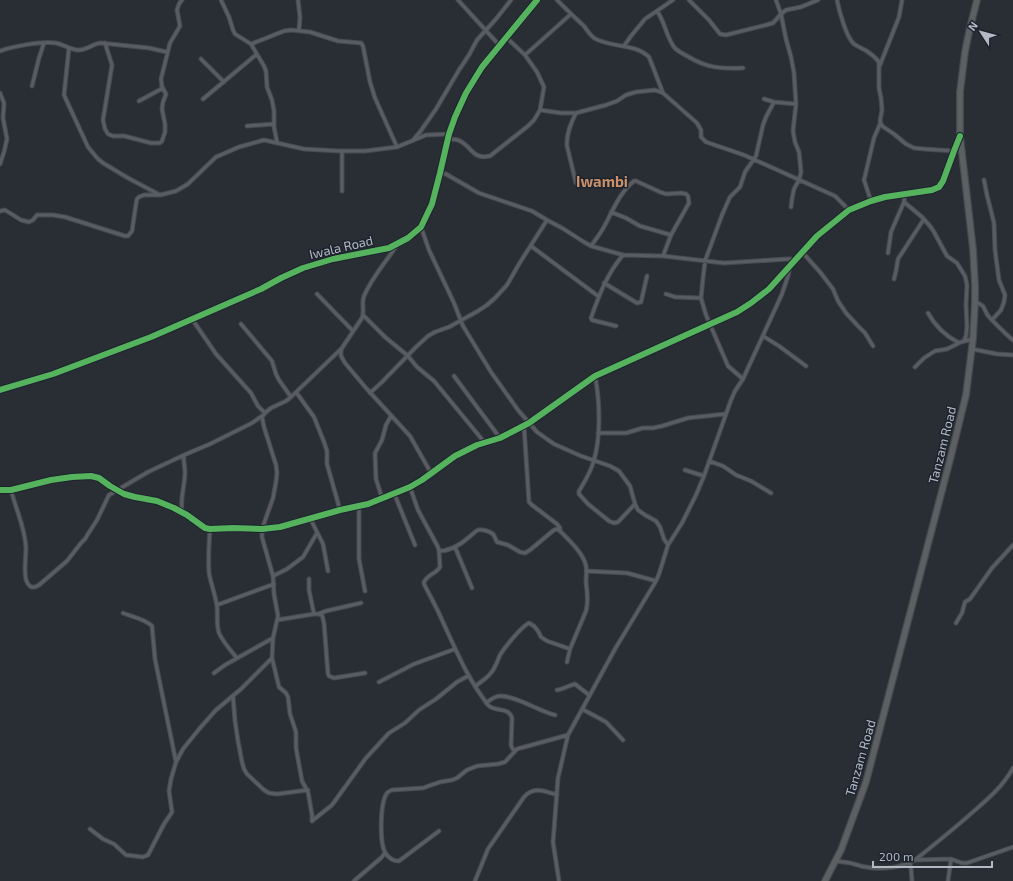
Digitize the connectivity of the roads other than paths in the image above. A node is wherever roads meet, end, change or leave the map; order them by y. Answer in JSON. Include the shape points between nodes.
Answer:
{"nodes":[{"id":1,"x":182,"y":0,"type":"edge"},
{"id":2,"x":222,"y":0,"type":"edge"},
{"id":3,"x":298,"y":0,"type":"edge"},
{"id":4,"x":458,"y":0,"type":"edge"},
{"id":5,"x":511,"y":0,"type":"edge"},
{"id":6,"x":537,"y":0,"type":"edge"},
{"id":7,"x":557,"y":0,"type":"edge"},
{"id":8,"x":673,"y":0,"type":"edge"},
{"id":9,"x":689,"y":0,"type":"edge"},
{"id":10,"x":776,"y":0,"type":"edge"},
{"id":11,"x":818,"y":0,"type":"edge"},
{"id":12,"x":837,"y":0,"type":"edge"},
{"id":13,"x":902,"y":0,"type":"edge"},
{"id":14,"x":977,"y":0,"type":"edge"},
{"id":15,"x":657,"y":11,"type":"junction"},
{"id":16,"x":571,"y":14,"type":"junction"},
{"id":17,"x":781,"y":14,"type":"junction"},
{"id":18,"x":299,"y":30,"type":"junction"},
{"id":19,"x":486,"y":31,"type":"junction"},
{"id":20,"x":507,"y":38,"type":"junction"},
{"id":21,"x":44,"y":43,"type":"junction"},
{"id":22,"x":105,"y":43,"type":"junction"},
{"id":23,"x":251,"y":44,"type":"junction"},
{"id":24,"x":500,"y":46,"type":"junction"},
{"id":25,"x":624,"y":46,"type":"junction"},
{"id":26,"x":69,"y":48,"type":"junction"},
{"id":27,"x":0,"y":51,"type":"edge"},
{"id":28,"x":167,"y":52,"type":"junction"},
{"id":29,"x":256,"y":54,"type":"junction"},
{"id":30,"x":525,"y":55,"type":"junction"},
{"id":31,"x":201,"y":59,"type":"dead end"},
{"id":32,"x":879,"y":67,"type":"junction"},
{"id":33,"x":743,"y":68,"type":"dead end"},
{"id":34,"x":224,"y":82,"type":"junction"},
{"id":35,"x":32,"y":86,"type":"dead end"},
{"id":36,"x":163,"y":88,"type":"junction"},
{"id":37,"x":0,"y":93,"type":"edge"},
{"id":38,"x":663,"y":93,"type":"junction"},
{"id":39,"x":203,"y":99,"type":"dead end"},
{"id":40,"x":764,"y":99,"type":"dead end"},
{"id":41,"x":139,"y":101,"type":"dead end"},
{"id":42,"x":774,"y":102,"type":"junction"},
{"id":43,"x":796,"y":104,"type":"junction"},
{"id":44,"x":540,"y":110,"type":"junction"},
{"id":45,"x":576,"y":113,"type":"junction"},
{"id":46,"x":274,"y":124,"type":"junction"},
{"id":47,"x":880,"y":124,"type":"junction"},
{"id":48,"x":247,"y":126,"type":"dead end"},
{"id":49,"x":448,"y":136,"type":"junction"},
{"id":50,"x":960,"y":136,"type":"junction"},
{"id":51,"x":412,"y":140,"type":"junction"},
{"id":52,"x":277,"y":142,"type":"junction"},
{"id":53,"x":397,"y":147,"type":"junction"},
{"id":54,"x":342,"y":151,"type":"junction"},
{"id":55,"x":954,"y":151,"type":"junction"},
{"id":56,"x":754,"y":160,"type":"junction"},
{"id":57,"x":0,"y":164,"type":"edge"},
{"id":58,"x":440,"y":173,"type":"junction"},
{"id":59,"x":799,"y":180,"type":"junction"},
{"id":60,"x":984,"y":180,"type":"dead end"},
{"id":61,"x":576,"y":183,"type":"dead end"},
{"id":62,"x":342,"y":192,"type":"dead end"},
{"id":63,"x":905,"y":194,"type":"junction"},
{"id":64,"x":160,"y":195,"type":"junction"},
{"id":65,"x":871,"y":201,"type":"junction"},
{"id":66,"x":904,"y":202,"type":"junction"},
{"id":67,"x":791,"y":207,"type":"dead end"},
{"id":68,"x":849,"y":210,"type":"junction"},
{"id":69,"x":0,"y":211,"type":"edge"},
{"id":70,"x":611,"y":212,"type":"junction"},
{"id":71,"x":924,"y":219,"type":"junction"},
{"id":72,"x":547,"y":220,"type":"junction"},
{"id":73,"x":421,"y":227,"type":"junction"},
{"id":74,"x":671,"y":235,"type":"junction"},
{"id":75,"x":398,"y":244,"type":"junction"},
{"id":76,"x":531,"y":246,"type":"junction"},
{"id":77,"x":591,"y":246,"type":"junction"},
{"id":78,"x":803,"y":253,"type":"junction"},
{"id":79,"x":888,"y":253,"type":"dead end"},
{"id":80,"x":623,"y":255,"type":"junction"},
{"id":81,"x":663,"y":256,"type":"junction"},
{"id":82,"x":705,"y":261,"type":"junction"},
{"id":83,"x":795,"y":261,"type":"junction"},
{"id":84,"x":790,"y":267,"type":"junction"},
{"id":85,"x":647,"y":276,"type":"dead end"},
{"id":86,"x":894,"y":279,"type":"dead end"},
{"id":87,"x":604,"y":283,"type":"junction"},
{"id":88,"x":317,"y":294,"type":"dead end"},
{"id":89,"x":666,"y":294,"type":"dead end"},
{"id":90,"x":598,"y":296,"type":"junction"},
{"id":91,"x":701,"y":298,"type":"junction"},
{"id":92,"x":975,"y":302,"type":"junction"},
{"id":93,"x":928,"y":313,"type":"dead end"},
{"id":94,"x":363,"y":315,"type":"junction"},
{"id":95,"x":192,"y":319,"type":"junction"},
{"id":96,"x":461,"y":320,"type":"junction"},
{"id":97,"x":992,"y":320,"type":"junction"},
{"id":98,"x":242,"y":324,"type":"dead end"},
{"id":99,"x":710,"y":324,"type":"junction"},
{"id":100,"x":616,"y":326,"type":"dead end"},
{"id":101,"x":353,"y":331,"type":"junction"},
{"id":102,"x":763,"y":336,"type":"junction"},
{"id":103,"x":973,"y":339,"type":"junction"},
{"id":104,"x":1013,"y":340,"type":"edge"},
{"id":105,"x":964,"y":341,"type":"junction"},
{"id":106,"x":959,"y":343,"type":"junction"},
{"id":107,"x":873,"y":346,"type":"dead end"},
{"id":108,"x":342,"y":348,"type":"junction"},
{"id":109,"x":972,"y":349,"type":"junction"},
{"id":110,"x":1013,"y":355,"type":"edge"},
{"id":111,"x":408,"y":356,"type":"junction"},
{"id":112,"x":806,"y":366,"type":"dead end"},
{"id":113,"x":915,"y":367,"type":"dead end"},
{"id":114,"x":454,"y":376,"type":"dead end"},
{"id":115,"x":595,"y":376,"type":"junction"},
{"id":116,"x":742,"y":379,"type":"junction"},
{"id":117,"x":0,"y":390,"type":"edge"},
{"id":118,"x":296,"y":392,"type":"junction"},
{"id":119,"x":370,"y":393,"type":"junction"},
{"id":120,"x":291,"y":397,"type":"junction"},
{"id":121,"x":264,"y":414,"type":"junction"},
{"id":122,"x":726,"y":414,"type":"junction"},
{"id":123,"x":391,"y":416,"type":"junction"},
{"id":124,"x":529,"y":423,"type":"junction"},
{"id":125,"x":524,"y":426,"type":"junction"},
{"id":126,"x":598,"y":433,"type":"junction"},
{"id":127,"x":500,"y":438,"type":"junction"},
{"id":128,"x":485,"y":443,"type":"junction"},
{"id":129,"x":184,"y":455,"type":"junction"},
{"id":130,"x":594,"y":460,"type":"junction"},
{"id":131,"x":710,"y":461,"type":"junction"},
{"id":132,"x":685,"y":470,"type":"dead end"},
{"id":133,"x":431,"y":473,"type":"junction"},
{"id":134,"x":704,"y":476,"type":"junction"},
{"id":135,"x":410,"y":487,"type":"junction"},
{"id":136,"x":0,"y":490,"type":"edge"},
{"id":137,"x":11,"y":490,"type":"junction"},
{"id":138,"x":118,"y":490,"type":"junction"},
{"id":139,"x":394,"y":493,"type":"junction"},
{"id":140,"x":771,"y":493,"type":"dead end"},
{"id":141,"x":382,"y":498,"type":"junction"},
{"id":142,"x":635,"y":504,"type":"junction"},
{"id":143,"x":359,"y":506,"type":"junction"},
{"id":144,"x":340,"y":510,"type":"junction"},
{"id":145,"x":182,"y":512,"type":"junction"},
{"id":146,"x":310,"y":518,"type":"junction"},
{"id":147,"x":210,"y":529,"type":"junction"},
{"id":148,"x":262,"y":529,"type":"junction"},
{"id":149,"x":560,"y":531,"type":"junction"},
{"id":150,"x":317,"y":534,"type":"junction"},
{"id":151,"x":415,"y":545,"type":"dead end"},
{"id":152,"x":668,"y":545,"type":"junction"},
{"id":153,"x":1013,"y":545,"type":"edge"},
{"id":154,"x":454,"y":547,"type":"junction"},
{"id":155,"x":439,"y":551,"type":"junction"},
{"id":156,"x":328,"y":571,"type":"dead end"},
{"id":157,"x":586,"y":571,"type":"junction"},
{"id":158,"x":273,"y":576,"type":"junction"},
{"id":159,"x":308,"y":579,"type":"dead end"},
{"id":160,"x":656,"y":581,"type":"junction"},
{"id":161,"x":274,"y":584,"type":"junction"},
{"id":162,"x":472,"y":588,"type":"dead end"},
{"id":163,"x":365,"y":591,"type":"dead end"},
{"id":164,"x":360,"y":603,"type":"dead end"},
{"id":165,"x":217,"y":604,"type":"junction"},
{"id":166,"x":123,"y":613,"type":"dead end"},
{"id":167,"x":316,"y":614,"type":"junction"},
{"id":168,"x":277,"y":620,"type":"junction"},
{"id":169,"x":956,"y":623,"type":"dead end"},
{"id":170,"x":273,"y":638,"type":"junction"},
{"id":171,"x":455,"y":649,"type":"junction"},
{"id":172,"x":570,"y":649,"type":"junction"},
{"id":173,"x":237,"y":658,"type":"junction"},
{"id":174,"x":272,"y":658,"type":"junction"},
{"id":175,"x":567,"y":662,"type":"dead end"},
{"id":176,"x":214,"y":673,"type":"dead end"},
{"id":177,"x":365,"y":673,"type":"dead end"},
{"id":178,"x":468,"y":676,"type":"junction"},
{"id":179,"x":379,"y":682,"type":"dead end"},
{"id":180,"x":476,"y":686,"type":"junction"},
{"id":181,"x":557,"y":690,"type":"dead end"},
{"id":182,"x":589,"y":695,"type":"junction"},
{"id":183,"x":233,"y":696,"type":"junction"},
{"id":184,"x":486,"y":703,"type":"junction"},
{"id":185,"x":582,"y":709,"type":"junction"},
{"id":186,"x":555,"y":715,"type":"dead end"},
{"id":187,"x":568,"y":735,"type":"junction"},
{"id":188,"x":623,"y":740,"type":"dead end"},
{"id":189,"x":515,"y":751,"type":"junction"},
{"id":190,"x":176,"y":762,"type":"junction"},
{"id":191,"x":1013,"y":768,"type":"edge"},
{"id":192,"x":1011,"y":775,"type":"edge"},
{"id":193,"x":308,"y":790,"type":"junction"},
{"id":194,"x":557,"y":795,"type":"junction"},
{"id":195,"x":90,"y":829,"type":"dead end"},
{"id":196,"x":439,"y":831,"type":"dead end"},
{"id":197,"x":1013,"y":847,"type":"edge"},
{"id":198,"x":385,"y":853,"type":"junction"},
{"id":199,"x":951,"y":859,"type":"junction"},
{"id":200,"x":916,"y":860,"type":"junction"},
{"id":201,"x":836,"y":861,"type":"junction"},
{"id":202,"x":910,"y":864,"type":"junction"},
{"id":203,"x":354,"y":881,"type":"edge"},
{"id":204,"x":475,"y":881,"type":"edge"},
{"id":205,"x":559,"y":881,"type":"edge"},
{"id":206,"x":825,"y":881,"type":"edge"},
{"id":207,"x":912,"y":881,"type":"edge"},
{"id":208,"x":948,"y":881,"type":"edge"}],
"edges":[{"from":1,"to":28,"type":"street","via":[[177,10],[180,26]]},
{"from":2,"to":23,"type":"street","via":[[235,34]]},
{"from":3,"to":18,"type":"street"},
{"from":4,"to":19,"type":"street"},
{"from":5,"to":19,"type":"street","via":[[506,3]]},
{"from":6,"to":20,"type":"street","name":"Iwala Road"},
{"from":7,"to":16,"type":"street"},
{"from":8,"to":15,"type":"street"},
{"from":9,"to":17,"type":"street","via":[[723,35],[773,23]]},
{"from":10,"to":17,"type":"street"},
{"from":11,"to":17,"type":"street"},
{"from":12,"to":32,"type":"street","via":[[849,37],[879,62]]},
{"from":13,"to":32,"type":"street"},
{"from":14,"to":50,"type":"highway","name":"Tanzam Road","via":[[962,73]]},
{"from":15,"to":25,"type":"street","via":[[644,19]]},
{"from":15,"to":33,"type":"street","via":[[679,52],[707,66]]},
{"from":16,"to":25,"type":"street","via":[[594,38]]},
{"from":16,"to":30,"type":"street"},
{"from":17,"to":43,"type":"street","via":[[794,73]]},
{"from":18,"to":23,"type":"street","via":[[284,31]]},
{"from":18,"to":53,"type":"street","via":[[338,41],[361,43],[375,98]]},
{"from":19,"to":24,"type":"street"},
{"from":19,"to":51,"type":"street","via":[[477,40],[436,109]]},
{"from":20,"to":24,"type":"street","name":"Iwala Road"},
{"from":20,"to":30,"type":"street"},
{"from":21,"to":26,"type":"street","via":[[55,43]]},
{"from":21,"to":27,"type":"street"},
{"from":21,"to":35,"type":"street"},
{"from":22,"to":26,"type":"street","via":[[98,43],[86,49]]},
{"from":22,"to":28,"type":"street"},
{"from":22,"to":36,"type":"street","via":[[112,65],[103,120],[108,134],[160,143],[165,128],[162,109],[166,94]]},
{"from":23,"to":29,"type":"street"},
{"from":24,"to":49,"type":"street","name":"Iwala Road","via":[[482,67],[466,93]]},
{"from":25,"to":38,"type":"street","via":[[642,51],[649,57]]},
{"from":26,"to":64,"type":"street","via":[[64,95],[88,147],[98,160]]},
{"from":28,"to":36,"type":"street","via":[[161,78]]},
{"from":29,"to":34,"type":"street"},
{"from":29,"to":46,"type":"street","via":[[266,71]]},
{"from":30,"to":44,"type":"street","via":[[544,87]]},
{"from":31,"to":34,"type":"street"},
{"from":32,"to":47,"type":"street","via":[[882,104]]},
{"from":34,"to":39,"type":"street"},
{"from":36,"to":41,"type":"street"},
{"from":37,"to":57,"type":"street","via":[[4,102],[3,118],[7,139]]},
{"from":38,"to":45,"type":"street","via":[[655,90],[636,92],[606,105]]},
{"from":38,"to":56,"type":"street","via":[[697,123],[701,137],[706,142]]},
{"from":40,"to":42,"type":"street"},
{"from":42,"to":43,"type":"street"},
{"from":42,"to":56,"type":"street","via":[[763,125]]},
{"from":43,"to":59,"type":"street","via":[[793,131],[799,152]]},
{"from":44,"to":45,"type":"street"},
{"from":44,"to":49,"type":"street","via":[[528,126],[490,156],[479,156],[458,139]]},
{"from":45,"to":61,"type":"street","via":[[570,123],[566,141]]},
{"from":46,"to":48,"type":"street"},
{"from":46,"to":52,"type":"street"},
{"from":47,"to":55,"type":"street","via":[[914,148]]},
{"from":47,"to":65,"type":"street","via":[[864,180]]},
{"from":49,"to":51,"type":"street","via":[[426,135]]},
{"from":49,"to":58,"type":"street","name":"Iwala Road"},
{"from":50,"to":55,"type":"street"},
{"from":50,"to":92,"type":"highway","name":"Tanzam Road","via":[[973,249]]},
{"from":51,"to":53,"type":"street"},
{"from":52,"to":54,"type":"street","via":[[304,149]]},
{"from":52,"to":64,"type":"street","via":[[261,140],[219,155],[188,184]]},
{"from":53,"to":54,"type":"street"},
{"from":54,"to":62,"type":"street"},
{"from":55,"to":63,"type":"street","via":[[939,186],[932,190]]},
{"from":56,"to":59,"type":"street"},
{"from":56,"to":82,"type":"street","via":[[745,172],[740,187],[728,200]]},
{"from":58,"to":72,"type":"street","via":[[479,193],[527,209]]},
{"from":58,"to":73,"type":"street","name":"Iwala Road","via":[[432,204]]},
{"from":59,"to":67,"type":"street"},
{"from":59,"to":68,"type":"street","via":[[837,197]]},
{"from":60,"to":97,"type":"street","via":[[994,223],[1000,283],[1005,293],[1001,310]]},
{"from":63,"to":65,"type":"street"},
{"from":63,"to":66,"type":"street"},
{"from":64,"to":69,"type":"street","via":[[144,195],[138,198],[132,231],[128,236],[65,217],[37,214],[29,222],[5,210]]},
{"from":65,"to":68,"type":"street"},
{"from":66,"to":71,"type":"street"},
{"from":66,"to":79,"type":"street","via":[[891,232]]},
{"from":68,"to":78,"type":"street","via":[[818,236]]},
{"from":70,"to":74,"type":"street","via":[[640,226]]},
{"from":70,"to":74,"type":"street","via":[[634,181],[666,194],[684,193],[688,196],[689,203]]},
{"from":70,"to":77,"type":"street","via":[[601,233]]},
{"from":71,"to":86,"type":"street","via":[[898,259]]},
{"from":71,"to":105,"type":"street","via":[[947,256],[957,263],[966,280],[967,326]]},
{"from":72,"to":76,"type":"street"},
{"from":72,"to":77,"type":"street"},
{"from":73,"to":75,"type":"street","name":"Iwala Road"},
{"from":73,"to":96,"type":"street"},
{"from":74,"to":81,"type":"street"},
{"from":75,"to":94,"type":"street","via":[[366,292],[362,303]]},
{"from":75,"to":95,"type":"street","name":"Iwala Road","via":[[333,259],[292,272],[261,289]]},
{"from":76,"to":90,"type":"street"},
{"from":76,"to":96,"type":"street","via":[[501,292],[487,305]]},
{"from":77,"to":80,"type":"street"},
{"from":78,"to":83,"type":"street"},
{"from":78,"to":107,"type":"street","via":[[833,289],[846,313],[865,333]]},
{"from":80,"to":81,"type":"street"},
{"from":80,"to":87,"type":"street"},
{"from":81,"to":82,"type":"street"},
{"from":82,"to":83,"type":"street"},
{"from":82,"to":91,"type":"street"},
{"from":83,"to":84,"type":"street"},
{"from":84,"to":99,"type":"street","via":[[751,303]]},
{"from":84,"to":102,"type":"street","via":[[782,294]]},
{"from":85,"to":87,"type":"street","via":[[639,303]]},
{"from":87,"to":90,"type":"street"},
{"from":88,"to":101,"type":"street"},
{"from":89,"to":91,"type":"street"},
{"from":90,"to":100,"type":"street","via":[[591,319]]},
{"from":91,"to":99,"type":"street"},
{"from":92,"to":97,"type":"street","via":[[982,305]]},
{"from":92,"to":103,"type":"highway","name":"Tanzam Road"},
{"from":93,"to":106,"type":"street","via":[[948,336]]},
{"from":94,"to":101,"type":"street"},
{"from":94,"to":111,"type":"street"},
{"from":95,"to":117,"type":"street","name":"Iwala Road","via":[[53,374]]},
{"from":95,"to":121,"type":"street","via":[[216,354],[251,393]]},
{"from":96,"to":111,"type":"street","via":[[428,336]]},
{"from":96,"to":124,"type":"street","via":[[491,372]]},
{"from":97,"to":104,"type":"street"},
{"from":98,"to":120,"type":"street","via":[[272,361],[276,374]]},
{"from":99,"to":115,"type":"street"},
{"from":99,"to":116,"type":"street","via":[[728,366]]},
{"from":101,"to":108,"type":"street"},
{"from":102,"to":112,"type":"street"},
{"from":102,"to":116,"type":"street"},
{"from":103,"to":105,"type":"street"},
{"from":103,"to":109,"type":"highway","name":"Tanzam Road"},
{"from":105,"to":106,"type":"street"},
{"from":106,"to":113,"type":"street","via":[[935,351]]},
{"from":108,"to":118,"type":"street"},
{"from":108,"to":119,"type":"street","via":[[342,358]]},
{"from":109,"to":110,"type":"street"},
{"from":109,"to":201,"type":"highway","name":"Tanzam Road","via":[[966,395],[866,782]]},
{"from":111,"to":119,"type":"street"},
{"from":111,"to":128,"type":"street","via":[[434,381]]},
{"from":114,"to":127,"type":"street"},
{"from":115,"to":124,"type":"street"},
{"from":115,"to":126,"type":"street"},
{"from":116,"to":122,"type":"street"},
{"from":118,"to":120,"type":"street"},
{"from":118,"to":144,"type":"street","via":[[314,417],[324,442],[327,464]]},
{"from":119,"to":123,"type":"street"},
{"from":120,"to":121,"type":"street"},
{"from":121,"to":129,"type":"street","via":[[252,423]]},
{"from":121,"to":148,"type":"street","via":[[263,423],[276,465],[276,482]]},
{"from":122,"to":126,"type":"street","via":[[688,418],[626,433]]},
{"from":122,"to":131,"type":"street"},
{"from":123,"to":133,"type":"street","via":[[410,436]]},
{"from":123,"to":141,"type":"street","via":[[375,453],[376,479]]},
{"from":124,"to":125,"type":"street"},
{"from":124,"to":130,"type":"street","via":[[554,444]]},
{"from":125,"to":127,"type":"street"},
{"from":125,"to":149,"type":"street","via":[[529,502],[557,524]]},
{"from":126,"to":130,"type":"street"},
{"from":127,"to":128,"type":"street"},
{"from":128,"to":133,"type":"street","via":[[455,456]]},
{"from":129,"to":138,"type":"street"},
{"from":129,"to":145,"type":"street"},
{"from":130,"to":142,"type":"street","via":[[615,468],[622,475],[630,486]]},
{"from":130,"to":142,"type":"street","via":[[578,494],[614,523]]},
{"from":131,"to":134,"type":"street"},
{"from":131,"to":140,"type":"street"},
{"from":132,"to":134,"type":"street"},
{"from":133,"to":135,"type":"street"},
{"from":134,"to":152,"type":"street","via":[[682,523]]},
{"from":135,"to":139,"type":"street"},
{"from":135,"to":155,"type":"street","via":[[418,510]]},
{"from":136,"to":137,"type":"street"},
{"from":137,"to":138,"type":"street","via":[[51,480],[91,476]]},
{"from":137,"to":138,"type":"street","via":[[24,533],[26,582],[32,587],[39,585],[65,563],[88,534],[109,495]]},
{"from":138,"to":145,"type":"street","via":[[130,496],[166,504]]},
{"from":139,"to":141,"type":"street"},
{"from":139,"to":151,"type":"street"},
{"from":141,"to":143,"type":"street"},
{"from":142,"to":152,"type":"street","via":[[638,510],[659,524]]},
{"from":143,"to":144,"type":"street"},
{"from":143,"to":163,"type":"street","via":[[359,559]]},
{"from":144,"to":146,"type":"street"},
{"from":145,"to":147,"type":"street"},
{"from":146,"to":148,"type":"street","via":[[280,527]]},
{"from":146,"to":150,"type":"street"},
{"from":147,"to":148,"type":"street"},
{"from":147,"to":165,"type":"street","via":[[209,567]]},
{"from":148,"to":158,"type":"street","via":[[262,540]]},
{"from":149,"to":154,"type":"street","via":[[554,530],[525,553],[498,542],[491,533],[482,530]]},
{"from":149,"to":157,"type":"street","via":[[583,557]]},
{"from":150,"to":156,"type":"street","via":[[323,544]]},
{"from":150,"to":158,"type":"street","via":[[303,557]]},
{"from":152,"to":160,"type":"street"},
{"from":153,"to":169,"type":"street","via":[[965,602]]},
{"from":154,"to":155,"type":"street"},
{"from":154,"to":162,"type":"street"},
{"from":155,"to":171,"type":"street","via":[[439,570],[428,576],[424,584]]},
{"from":157,"to":160,"type":"street","via":[[627,573]]},
{"from":157,"to":172,"type":"street","via":[[588,604]]},
{"from":158,"to":161,"type":"street"},
{"from":159,"to":167,"type":"street"},
{"from":160,"to":182,"type":"street"},
{"from":161,"to":165,"type":"street"},
{"from":161,"to":168,"type":"street"},
{"from":164,"to":167,"type":"street"},
{"from":165,"to":173,"type":"street","via":[[220,633]]},
{"from":166,"to":190,"type":"street","via":[[152,626],[155,659]]},
{"from":167,"to":168,"type":"street"},
{"from":167,"to":177,"type":"street","via":[[322,615],[324,623],[329,676],[334,678]]},
{"from":168,"to":170,"type":"street"},
{"from":170,"to":173,"type":"street"},
{"from":170,"to":174,"type":"street"},
{"from":171,"to":178,"type":"street"},
{"from":171,"to":179,"type":"street","via":[[414,664]]},
{"from":172,"to":175,"type":"street"},
{"from":172,"to":180,"type":"street","via":[[547,641],[529,623],[505,648],[490,674]]},
{"from":173,"to":176,"type":"street"},
{"from":174,"to":183,"type":"street"},
{"from":174,"to":193,"type":"street","via":[[280,687],[288,697],[296,732],[296,751],[302,778]]},
{"from":178,"to":180,"type":"street"},
{"from":178,"to":193,"type":"street","via":[[389,733],[366,758],[332,805],[312,821]]},
{"from":180,"to":184,"type":"street"},
{"from":181,"to":182,"type":"street","via":[[575,684]]},
{"from":182,"to":185,"type":"street"},
{"from":183,"to":190,"type":"street","via":[[200,728]]},
{"from":183,"to":193,"type":"street","via":[[237,737],[245,772],[269,793]]},
{"from":184,"to":186,"type":"street","via":[[496,696],[506,697]]},
{"from":184,"to":189,"type":"street","via":[[492,709],[511,715],[511,746]]},
{"from":185,"to":187,"type":"street"},
{"from":185,"to":188,"type":"street","via":[[606,722]]},
{"from":187,"to":189,"type":"street","via":[[517,748]]},
{"from":187,"to":194,"type":"street","via":[[558,778]]},
{"from":189,"to":198,"type":"street","via":[[505,762],[477,766],[452,780],[423,788],[390,791],[385,798],[381,827]]},
{"from":190,"to":195,"type":"street","via":[[169,791],[172,812],[148,855],[126,855]]},
{"from":191,"to":192,"type":"street"},
{"from":192,"to":200,"type":"street","via":[[980,806]]},
{"from":194,"to":204,"type":"street","via":[[534,790],[528,792],[488,849]]},
{"from":194,"to":205,"type":"street","via":[[553,842]]},
{"from":196,"to":198,"type":"street","via":[[399,861]]},
{"from":197,"to":199,"type":"street","via":[[967,863]]},
{"from":198,"to":203,"type":"street"},
{"from":199,"to":200,"type":"street"},
{"from":199,"to":208,"type":"street"},
{"from":200,"to":202,"type":"street"},
{"from":201,"to":202,"type":"street","via":[[875,868]]},
{"from":201,"to":206,"type":"highway","name":"Tanzam Road"},
{"from":202,"to":207,"type":"street"}]}
